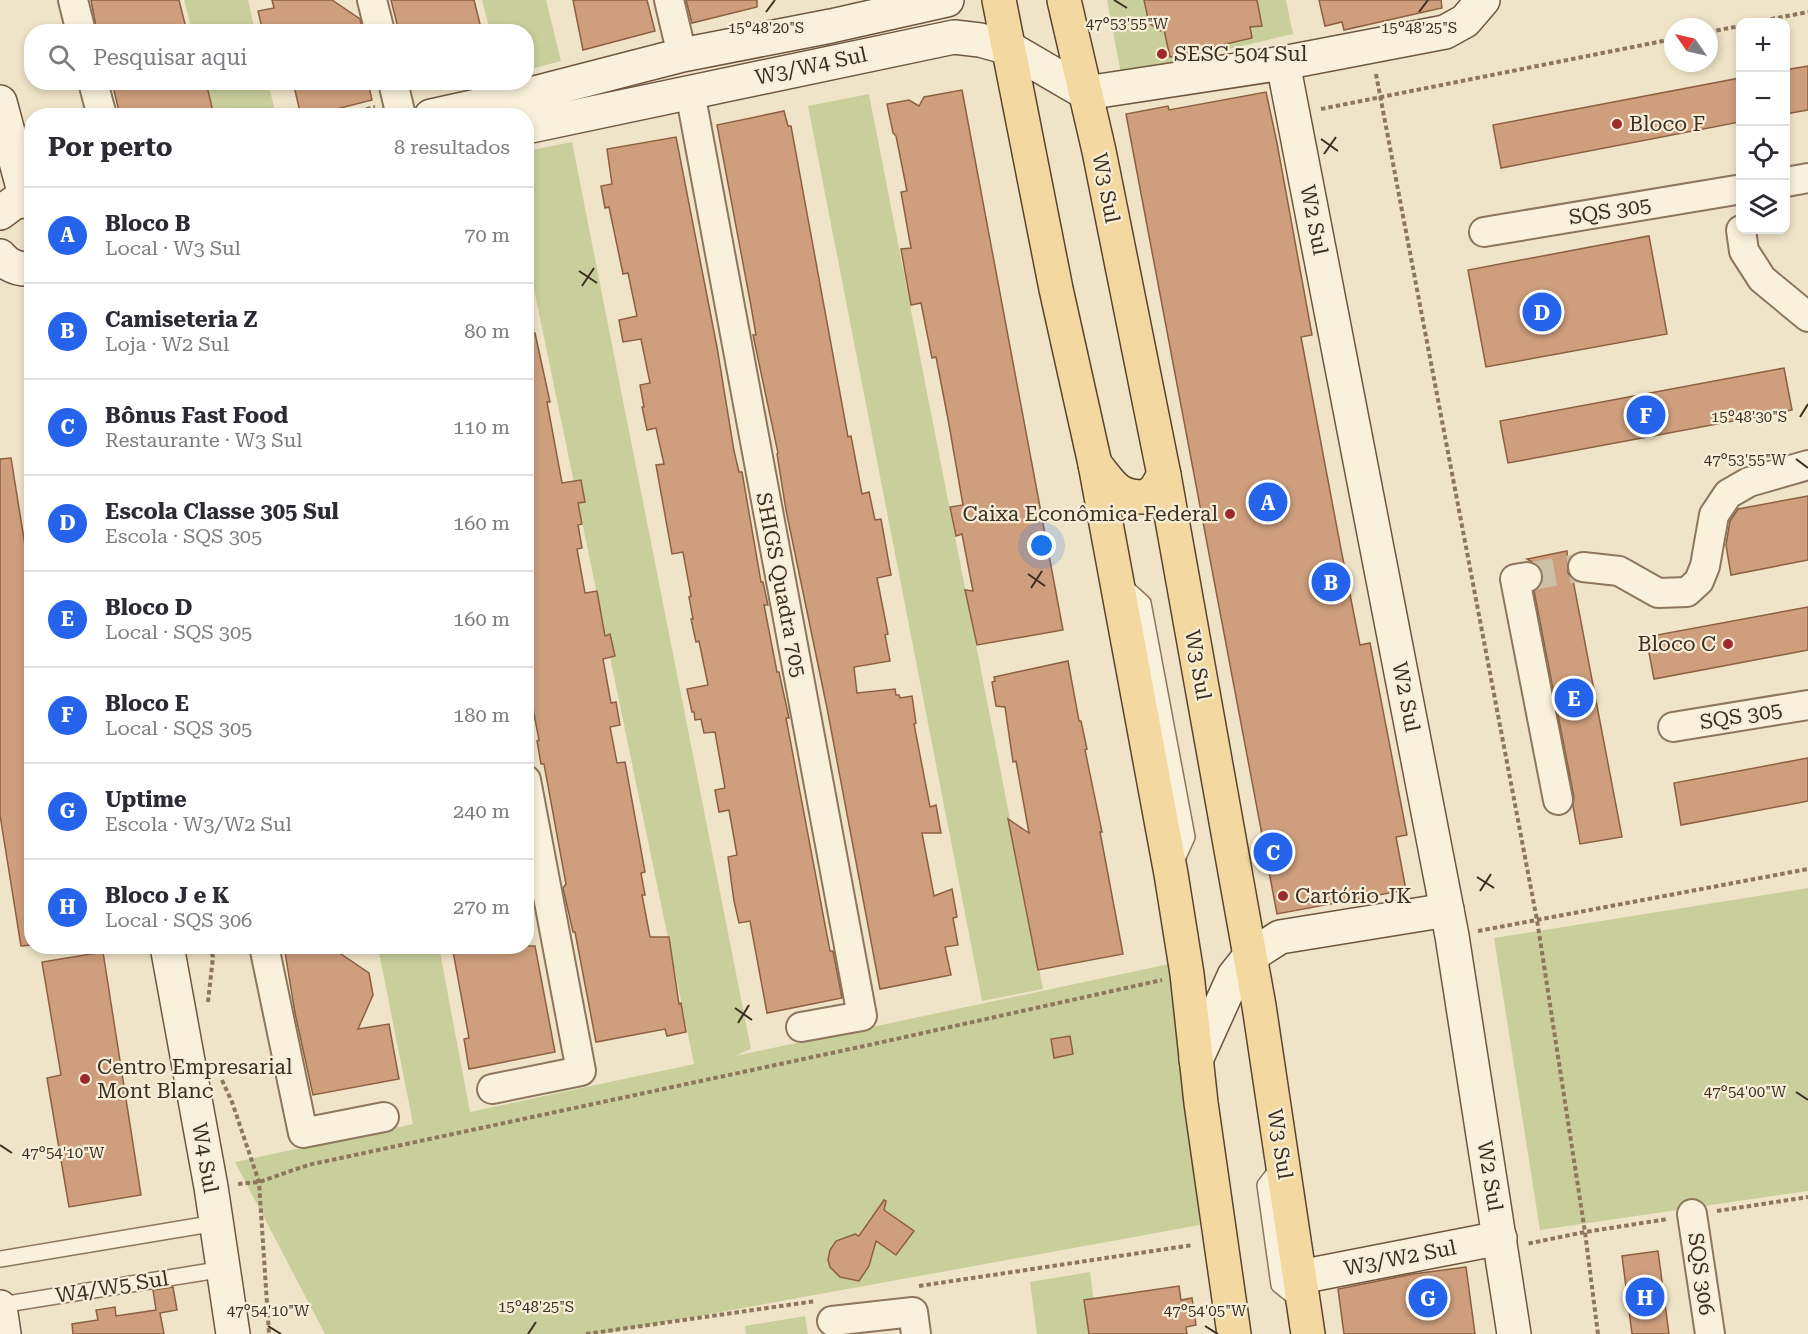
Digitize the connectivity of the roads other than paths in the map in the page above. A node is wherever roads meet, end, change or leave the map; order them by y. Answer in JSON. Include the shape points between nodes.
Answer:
{"nodes":[{"id":1,"x":73,"y":0,"type":"edge"},
{"id":2,"x":372,"y":0,"type":"edge"},
{"id":3,"x":669,"y":0,"type":"edge"},
{"id":4,"x":947,"y":0,"type":"edge"},
{"id":5,"x":999,"y":0,"type":"edge"},
{"id":6,"x":1064,"y":0,"type":"edge"},
{"id":7,"x":1483,"y":0,"type":"edge"},
{"id":8,"x":79,"y":24,"type":"edge"},
{"id":9,"x":378,"y":24,"type":"edge"},
{"id":10,"x":831,"y":26,"type":"junction"},
{"id":11,"x":1009,"y":48,"type":"junction"},
{"id":12,"x":682,"y":55,"type":"junction"},
{"id":13,"x":837,"y":60,"type":"junction"},
{"id":14,"x":1283,"y":63,"type":"junction"},
{"id":15,"x":95,"y":90,"type":"edge"},
{"id":16,"x":395,"y":90,"type":"edge"},
{"id":17,"x":690,"y":92,"type":"junction"},
{"id":18,"x":1086,"y":93,"type":"junction"},
{"id":19,"x":0,"y":102,"type":"edge"},
{"id":20,"x":100,"y":108,"type":"edge"},
{"id":21,"x":399,"y":108,"type":"edge"},
{"id":22,"x":534,"y":115,"type":"edge"},
{"id":23,"x":534,"y":115,"type":"edge"},
{"id":24,"x":1808,"y":178,"type":"edge"},
{"id":25,"x":1790,"y":181,"type":"edge"},
{"id":26,"x":1736,"y":190,"type":"edge"},
{"id":27,"x":19,"y":204,"type":"edge"},
{"id":28,"x":1484,"y":232,"type":"dead end"},
{"id":29,"x":1742,"y":234,"type":"edge"},
{"id":30,"x":1808,"y":317,"type":"edge"},
{"id":31,"x":1095,"y":464,"type":"junction"},
{"id":32,"x":1808,"y":465,"type":"edge"},
{"id":33,"x":1164,"y":475,"type":"junction"},
{"id":34,"x":1583,"y":567,"type":"tunnel mouth"},
{"id":35,"x":1527,"y":577,"type":"dead end"},
{"id":36,"x":1808,"y":705,"type":"edge"},
{"id":37,"x":1673,"y":727,"type":"dead end"},
{"id":38,"x":1558,"y":800,"type":"dead end"},
{"id":39,"x":534,"y":823,"type":"edge"},
{"id":40,"x":1449,"y":923,"type":"junction"},
{"id":41,"x":168,"y":954,"type":"edge"},
{"id":42,"x":266,"y":954,"type":"edge"},
{"id":43,"x":1249,"y":957,"type":"junction"},
{"id":44,"x":801,"y":1027,"type":"dead end"},
{"id":45,"x":1196,"y":1060,"type":"junction"},
{"id":46,"x":492,"y":1089,"type":"dead end"},
{"id":47,"x":384,"y":1117,"type":"dead end"},
{"id":48,"x":1692,"y":1215,"type":"road end"},
{"id":49,"x":216,"y":1223,"type":"junction"},
{"id":50,"x":1501,"y":1244,"type":"junction"},
{"id":51,"x":0,"y":1259,"type":"edge"},
{"id":52,"x":224,"y":1269,"type":"junction"},
{"id":53,"x":1304,"y":1305,"type":"edge"},
{"id":54,"x":0,"y":1306,"type":"edge"},
{"id":55,"x":832,"y":1321,"type":"dead end"},
{"id":56,"x":4,"y":1334,"type":"edge"},
{"id":57,"x":233,"y":1334,"type":"edge"},
{"id":58,"x":916,"y":1334,"type":"edge"},
{"id":59,"x":1234,"y":1334,"type":"edge"},
{"id":60,"x":1514,"y":1334,"type":"edge"},
{"id":61,"x":1710,"y":1334,"type":"edge"}],
"edges":[{"from":1,"to":8,"type":"street"},
{"from":2,"to":9,"type":"street"},
{"from":3,"to":12,"type":"street"},
{"from":4,"to":10,"type":"street","name":"W3/W4 Sul"},
{"from":5,"to":11,"type":"main road"},
{"from":6,"to":18,"type":"main road","name":"W3 Sul"},
{"from":7,"to":14,"type":"street","via":[[1465,21],[1445,32]]},
{"from":10,"to":12,"type":"street","name":"W3/W4 Sul"},
{"from":10,"to":13,"type":"street"},
{"from":11,"to":13,"type":"street","name":"W3/W4 Sul","via":[[954,37]]},
{"from":11,"to":18,"type":"street","name":"W3/W4 Sul"},
{"from":11,"to":31,"type":"main road"},
{"from":12,"to":22,"type":"street","name":"W3/W4 Sul"},
{"from":13,"to":17,"type":"street","name":"W3/W4 Sul"},
{"from":14,"to":18,"type":"street"},
{"from":14,"to":40,"type":"street","name":"W2 Sul"},
{"from":15,"to":20,"type":"street"},
{"from":16,"to":21,"type":"street"},
{"from":17,"to":23,"type":"street","name":"W3/W4 Sul"},
{"from":17,"to":44,"type":"street","name":"SHIGS Quadra 705","via":[[862,1016]]},
{"from":18,"to":33,"type":"main road","name":"W3 Sul"},
{"from":19,"to":27,"type":"street"},
{"from":24,"to":25,"type":"street"},
{"from":26,"to":28,"type":"street","name":"SQS 305"},
{"from":29,"to":30,"type":"street","name":"SQS 305","via":[[1744,250],[1762,279]]},
{"from":31,"to":33,"type":"main road","via":[[1125,496],[1146,497]]},
{"from":31,"to":45,"type":"main road","via":[[1171,874]]},
{"from":32,"to":34,"type":"street","via":[[1749,482],[1728,494],[1714,515],[1706,566],[1687,591],[1658,593],[1619,571]]},
{"from":33,"to":43,"type":"main road","name":"W3 Sul"},
{"from":35,"to":38,"type":"street","via":[[1515,579]]},
{"from":36,"to":37,"type":"street","name":"SQS 305"},
{"from":39,"to":46,"type":"street","via":[[580,1071]]},
{"from":40,"to":43,"type":"street","via":[[1280,938]]},
{"from":40,"to":50,"type":"street","name":"W2 Sul"},
{"from":41,"to":49,"type":"street","name":"W4 Sul"},
{"from":42,"to":47,"type":"street","via":[[303,1133]]},
{"from":43,"to":45,"type":"street","via":[[1227,990]]},
{"from":43,"to":53,"type":"main road","name":"W3 Sul"},
{"from":45,"to":59,"type":"main road"},
{"from":48,"to":61,"type":"street","name":"SQS 306"},
{"from":49,"to":51,"type":"lane"},
{"from":49,"to":52,"type":"street","name":"W4 Sul"},
{"from":50,"to":53,"type":"street","name":"W3/W2 Sul"},
{"from":50,"to":60,"type":"street","name":"W2 Sul"},
{"from":52,"to":54,"type":"lane","name":"W4/W5 Sul"},
{"from":52,"to":57,"type":"street","name":"W4 Sul"},
{"from":54,"to":56,"type":"street"},
{"from":55,"to":58,"type":"street","via":[[913,1312]]}]}
